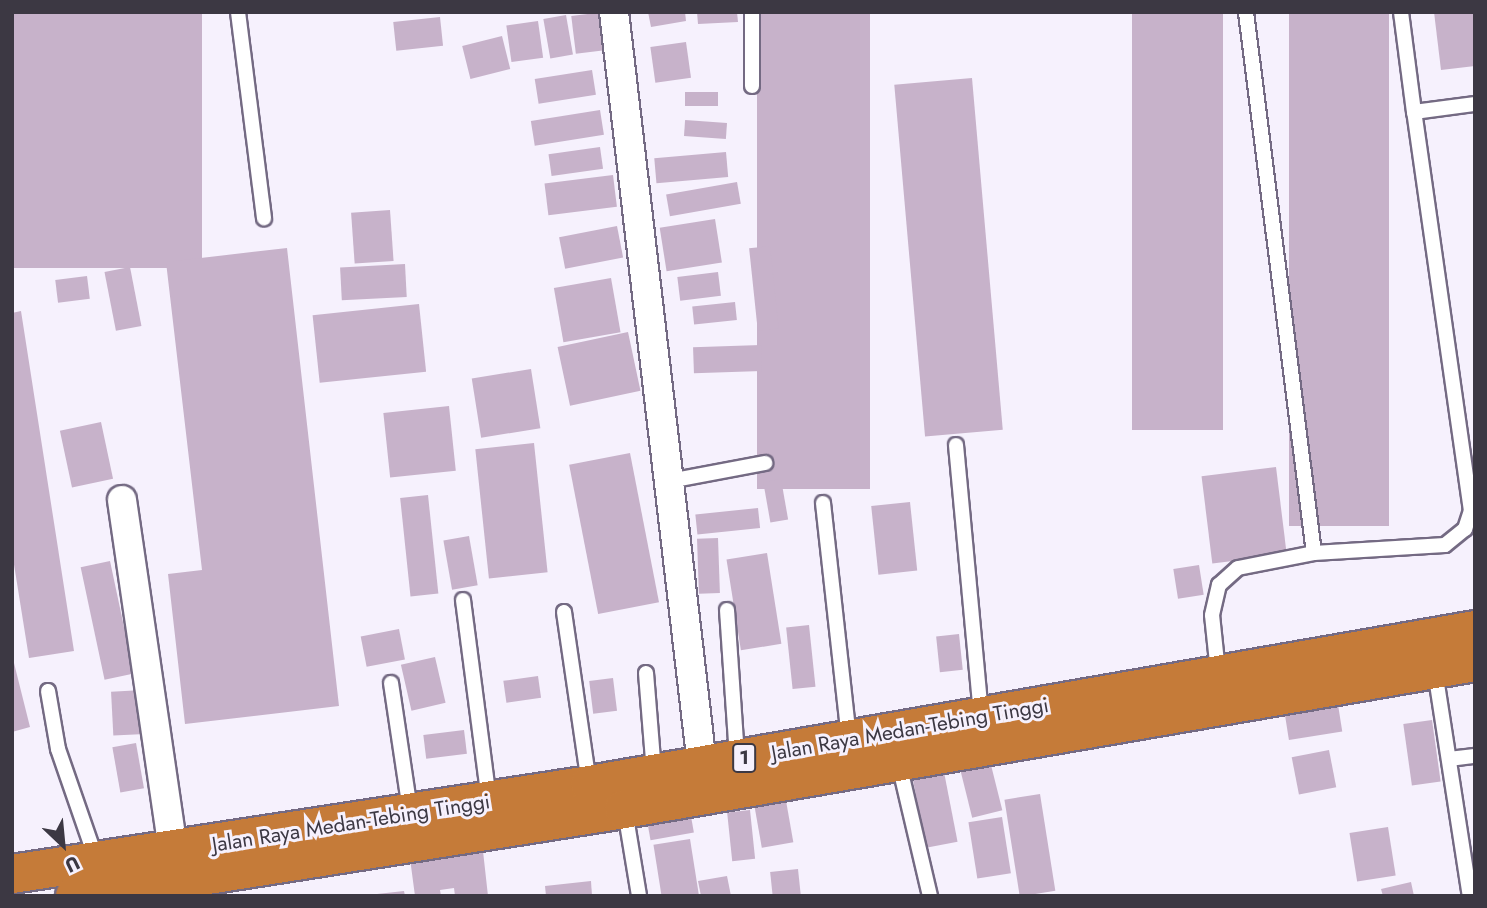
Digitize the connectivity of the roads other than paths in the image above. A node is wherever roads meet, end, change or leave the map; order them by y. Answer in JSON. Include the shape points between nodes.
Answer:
{"nodes":[{"id":1,"x":239,"y":12,"type":"edge"},
{"id":2,"x":614,"y":12,"type":"edge"},
{"id":3,"x":752,"y":12,"type":"edge"},
{"id":4,"x":1246,"y":12,"type":"edge"},
{"id":5,"x":1401,"y":12,"type":"edge"},
{"id":6,"x":752,"y":86,"type":"dead end"},
{"id":7,"x":1475,"y":104,"type":"edge"},
{"id":8,"x":1414,"y":112,"type":"junction"},
{"id":9,"x":264,"y":218,"type":"dead end"},
{"id":10,"x":956,"y":446,"type":"dead end"},
{"id":11,"x":765,"y":463,"type":"dead end"},
{"id":12,"x":669,"y":481,"type":"junction"},
{"id":13,"x":122,"y":500,"type":"dead end"},
{"id":14,"x":823,"y":503,"type":"dead end"},
{"id":15,"x":1314,"y":553,"type":"junction"},
{"id":16,"x":463,"y":600,"type":"dead end"},
{"id":17,"x":727,"y":610,"type":"dead end"},
{"id":18,"x":564,"y":612,"type":"dead end"},
{"id":19,"x":1475,"y":631,"type":"edge"},
{"id":20,"x":1475,"y":662,"type":"edge"},
{"id":21,"x":1435,"y":669,"type":"junction"},
{"id":22,"x":646,"y":673,"type":"dead end"},
{"id":23,"x":1219,"y":674,"type":"junction"},
{"id":24,"x":391,"y":683,"type":"dead end"},
{"id":25,"x":48,"y":691,"type":"dead end"},
{"id":26,"x":981,"y":718,"type":"junction"},
{"id":27,"x":849,"y":740,"type":"junction"},
{"id":28,"x":1475,"y":756,"type":"edge"},
{"id":29,"x":1449,"y":759,"type":"junction"},
{"id":30,"x":720,"y":762,"type":"junction"},
{"id":31,"x":899,"y":763,"type":"junction"},
{"id":32,"x":654,"y":773,"type":"junction"},
{"id":33,"x":590,"y":785,"type":"junction"},
{"id":34,"x":489,"y":801,"type":"junction"},
{"id":35,"x":624,"y":809,"type":"junction"},
{"id":36,"x":410,"y":813,"type":"junction"},
{"id":37,"x":173,"y":850,"type":"junction"},
{"id":38,"x":98,"y":863,"type":"junction"},
{"id":39,"x":12,"y":874,"type":"edge"},
{"id":40,"x":75,"y":896,"type":"edge"},
{"id":41,"x":639,"y":896,"type":"edge"},
{"id":42,"x":930,"y":896,"type":"edge"},
{"id":43,"x":1470,"y":896,"type":"edge"}],
"edges":[{"from":1,"to":9,"type":"lane"},
{"from":2,"to":12,"type":"street"},
{"from":3,"to":6,"type":"lane"},
{"from":4,"to":15,"type":"lane"},
{"from":5,"to":8,"type":"lane"},
{"from":7,"to":8,"type":"lane"},
{"from":8,"to":15,"type":"lane","via":[[1471,511],[1465,529],[1445,545]]},
{"from":10,"to":26,"type":"lane"},
{"from":11,"to":12,"type":"lane"},
{"from":12,"to":30,"type":"street"},
{"from":13,"to":37,"type":"street"},
{"from":14,"to":27,"type":"lane"},
{"from":15,"to":23,"type":"lane","via":[[1238,568],[1219,585],[1212,615]]},
{"from":16,"to":34,"type":"lane"},
{"from":17,"to":30,"type":"lane"},
{"from":18,"to":33,"type":"lane"},
{"from":19,"to":23,"type":"highway","name":"Jalan Raya Medan-Tebing Tinggi","number":"1"},
{"from":20,"to":21,"type":"highway","name":"Jalan Raya Medan-Tebing Tinggi","number":"1"},
{"from":21,"to":29,"type":"lane"},
{"from":21,"to":31,"type":"highway","name":"Jalan Raya Medan-Tebing Tinggi","number":"1"},
{"from":22,"to":32,"type":"lane"},
{"from":23,"to":26,"type":"highway","name":"Jalan Raya Medan-Tebing Tinggi","number":"1"},
{"from":24,"to":36,"type":"lane"},
{"from":25,"to":38,"type":"lane","via":[[58,749]]},
{"from":26,"to":27,"type":"highway","name":"Jalan Raya Medan-Tebing Tinggi","number":"1"},
{"from":27,"to":30,"type":"highway","name":"Jalan Raya Medan-Tebing Tinggi","number":"1"},
{"from":28,"to":29,"type":"lane"},
{"from":29,"to":43,"type":"lane"},
{"from":30,"to":32,"type":"highway","name":"Jalan Raya Medan-Tebing Tinggi","number":"1"},
{"from":31,"to":35,"type":"highway","name":"Jalan Raya Medan-Tebing Tinggi","number":"1"},
{"from":31,"to":42,"type":"lane"},
{"from":32,"to":33,"type":"highway","name":"Jalan Raya Medan-Tebing Tinggi","number":"1"},
{"from":33,"to":34,"type":"highway","name":"Jalan Raya Medan-Tebing Tinggi","number":"1"},
{"from":34,"to":36,"type":"highway","name":"Jalan Raya Medan-Tebing Tinggi","number":"1"},
{"from":35,"to":40,"type":"highway","name":"Jalan Raya Medan-Tebing Tinggi","number":"1"},
{"from":35,"to":41,"type":"lane"},
{"from":36,"to":37,"type":"highway","name":"Jalan Raya Medan-Tebing Tinggi","number":"1"},
{"from":37,"to":38,"type":"highway","name":"Jalan Raya Medan-Tebing Tinggi","number":"1"},
{"from":38,"to":39,"type":"highway","name":"Jalan Raya Medan-Tebing Tinggi","number":"1"}]}
